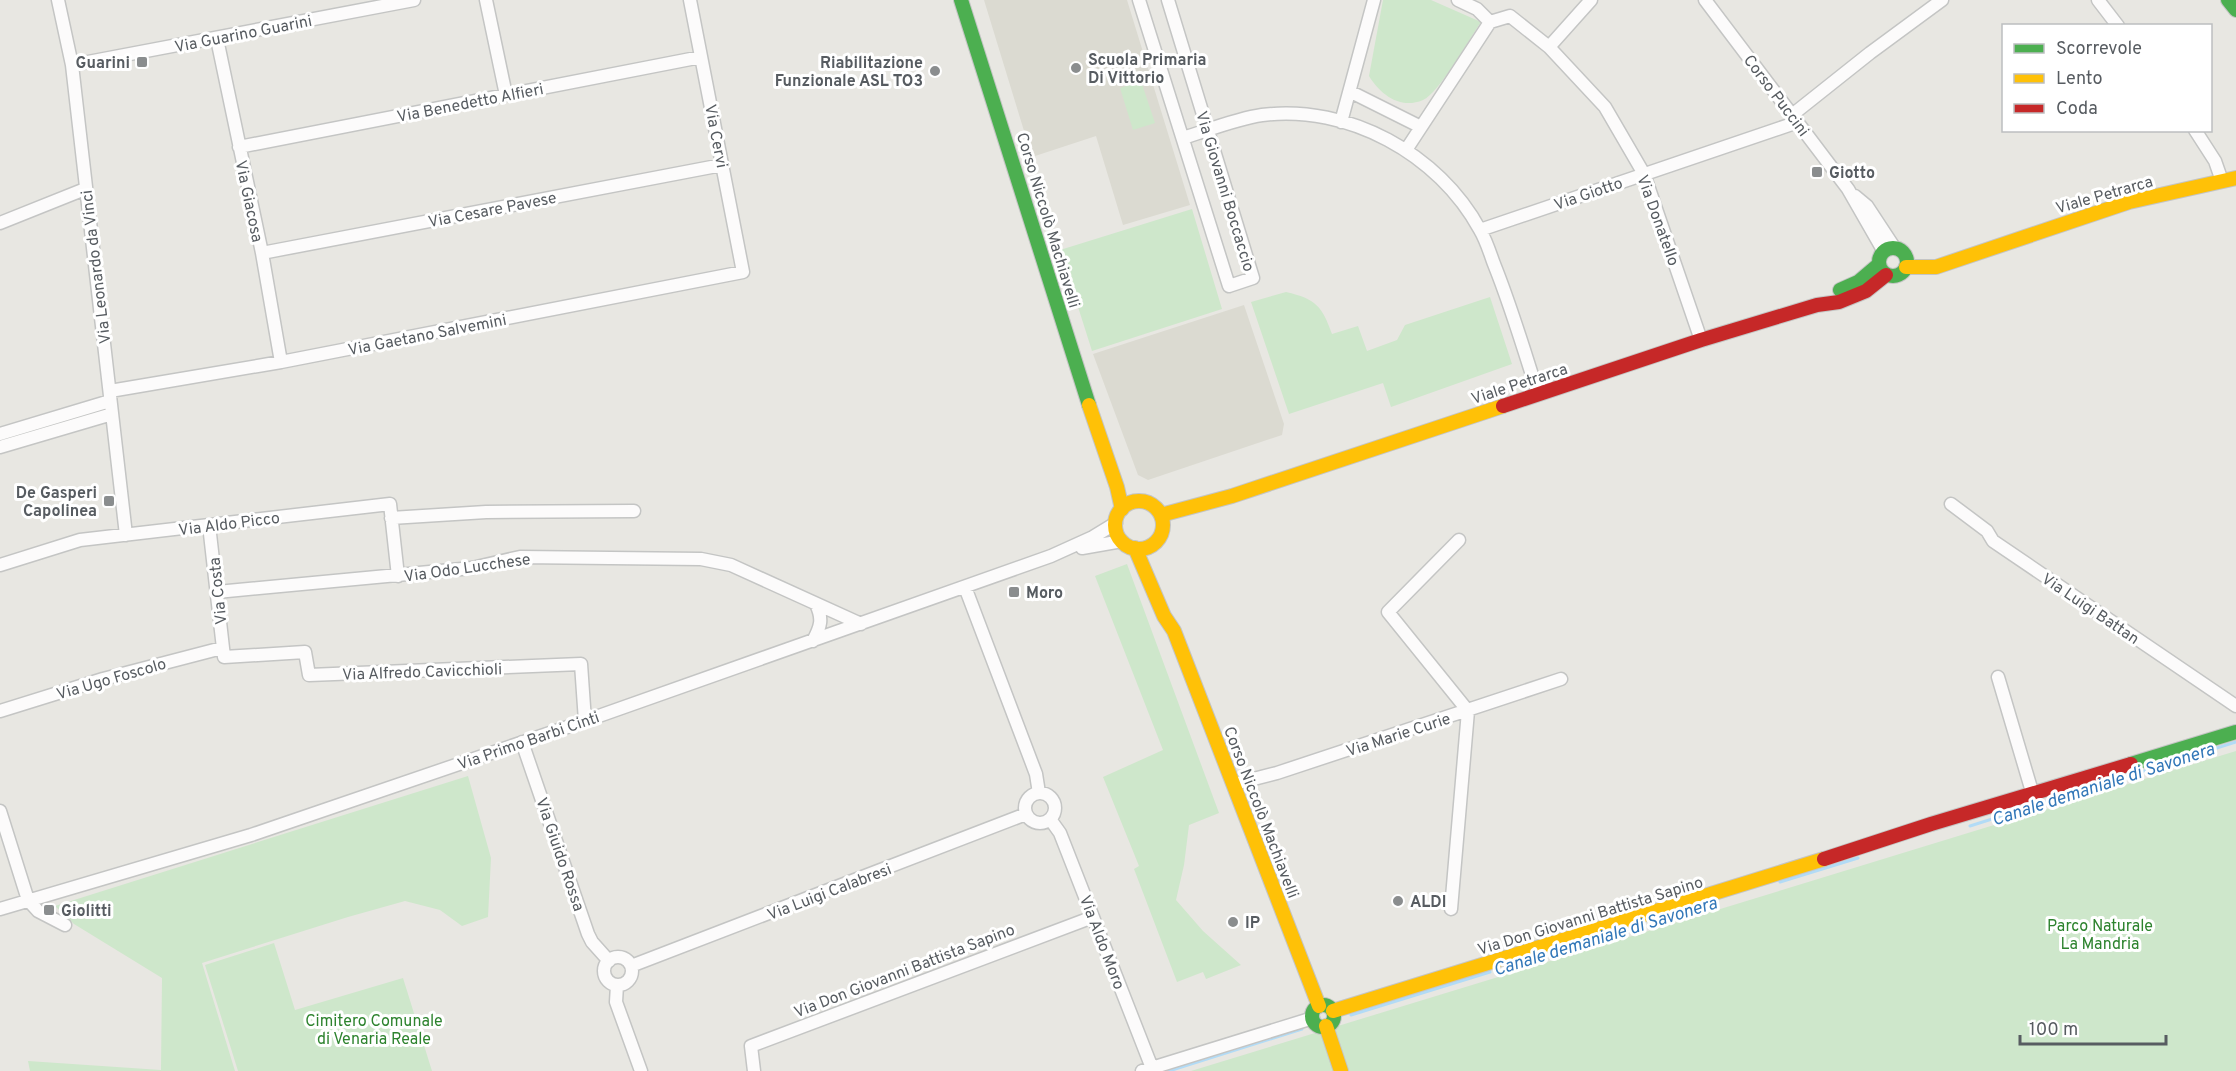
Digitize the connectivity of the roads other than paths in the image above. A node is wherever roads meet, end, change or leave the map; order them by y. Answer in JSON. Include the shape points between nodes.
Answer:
{"nodes":[{"id":1,"x":58,"y":0,"type":"edge"},
{"id":2,"x":414,"y":0,"type":"edge"},
{"id":3,"x":486,"y":0,"type":"edge"},
{"id":4,"x":690,"y":0,"type":"edge"},
{"id":5,"x":963,"y":0,"type":"edge"},
{"id":6,"x":1139,"y":0,"type":"edge"},
{"id":7,"x":1168,"y":0,"type":"edge"},
{"id":8,"x":1374,"y":0,"type":"edge"},
{"id":9,"x":1458,"y":0,"type":"edge"},
{"id":10,"x":1591,"y":0,"type":"edge"},
{"id":11,"x":1705,"y":0,"type":"edge"},
{"id":12,"x":1942,"y":0,"type":"edge"},
{"id":13,"x":2098,"y":0,"type":"edge"},
{"id":14,"x":2228,"y":0,"type":"edge"},
{"id":15,"x":1479,"y":4,"type":"edge"},
{"id":16,"x":2236,"y":10,"type":"edge"},
{"id":17,"x":1490,"y":22,"type":"junction"},
{"id":18,"x":2116,"y":24,"type":"edge"},
{"id":19,"x":218,"y":39,"type":"junction"},
{"id":20,"x":1549,"y":47,"type":"junction"},
{"id":21,"x":701,"y":57,"type":"junction"},
{"id":22,"x":72,"y":65,"type":"junction"},
{"id":23,"x":1351,"y":93,"type":"junction"},
{"id":24,"x":506,"y":95,"type":"junction"},
{"id":25,"x":1795,"y":118,"type":"junction"},
{"id":26,"x":1341,"y":122,"type":"junction"},
{"id":27,"x":1421,"y":127,"type":"junction"},
{"id":28,"x":1208,"y":130,"type":"junction"},
{"id":29,"x":2195,"y":132,"type":"edge"},
{"id":30,"x":1183,"y":138,"type":"junction"},
{"id":31,"x":239,"y":147,"type":"junction"},
{"id":32,"x":1406,"y":150,"type":"junction"},
{"id":33,"x":722,"y":165,"type":"junction"},
{"id":34,"x":1644,"y":174,"type":"junction"},
{"id":35,"x":2229,"y":180,"type":"edge"},
{"id":36,"x":85,"y":189,"type":"junction"},
{"id":37,"x":0,"y":224,"type":"edge"},
{"id":38,"x":1480,"y":230,"type":"junction"},
{"id":39,"x":1888,"y":249,"type":"junction"},
{"id":40,"x":262,"y":253,"type":"junction"},
{"id":41,"x":1907,"y":262,"type":"junction"},
{"id":42,"x":1882,"y":270,"type":"junction"},
{"id":43,"x":743,"y":272,"type":"joint"},
{"id":44,"x":1701,"y":339,"type":"junction"},
{"id":45,"x":281,"y":363,"type":"junction"},
{"id":46,"x":1538,"y":394,"type":"junction"},
{"id":47,"x":110,"y":402,"type":"junction"},
{"id":48,"x":1092,"y":414,"type":"junction"},
{"id":49,"x":0,"y":434,"type":"edge"},
{"id":50,"x":0,"y":447,"type":"edge"},
{"id":51,"x":1138,"y":501,"type":"junction"},
{"id":52,"x":1951,"y":504,"type":"dead end"},
{"id":53,"x":1122,"y":510,"type":"junction"},
{"id":54,"x":634,"y":511,"type":"dead end"},
{"id":55,"x":391,"y":518,"type":"junction"},
{"id":56,"x":1162,"y":521,"type":"junction"},
{"id":57,"x":1116,"y":523,"type":"junction"},
{"id":58,"x":210,"y":525,"type":"junction"},
{"id":59,"x":126,"y":534,"type":"junction"},
{"id":60,"x":1459,"y":540,"type":"dead end"},
{"id":61,"x":1122,"y":541,"type":"junction"},
{"id":62,"x":1152,"y":545,"type":"junction"},
{"id":63,"x":1135,"y":548,"type":"junction"},
{"id":64,"x":1052,"y":556,"type":"junction"},
{"id":65,"x":0,"y":564,"type":"edge"},
{"id":66,"x":398,"y":576,"type":"junction"},
{"id":67,"x":965,"y":588,"type":"junction"},
{"id":68,"x":217,"y":592,"type":"junction"},
{"id":69,"x":816,"y":604,"type":"junction"},
{"id":70,"x":861,"y":624,"type":"junction"},
{"id":71,"x":1174,"y":631,"type":"junction"},
{"id":72,"x":813,"y":641,"type":"junction"},
{"id":73,"x":223,"y":653,"type":"junction"},
{"id":74,"x":1998,"y":676,"type":"dead end"},
{"id":75,"x":1561,"y":679,"type":"dead end"},
{"id":76,"x":2236,"y":706,"type":"edge"},
{"id":77,"x":0,"y":711,"type":"edge"},
{"id":78,"x":1468,"y":711,"type":"junction"},
{"id":79,"x":585,"y":721,"type":"junction"},
{"id":80,"x":2236,"y":732,"type":"edge"},
{"id":81,"x":522,"y":742,"type":"junction"},
{"id":82,"x":1234,"y":784,"type":"junction"},
{"id":83,"x":1039,"y":793,"type":"junction"},
{"id":84,"x":2034,"y":795,"type":"junction"},
{"id":85,"x":2006,"y":803,"type":"junction"},
{"id":86,"x":0,"y":811,"type":"edge"},
{"id":87,"x":1026,"y":814,"type":"junction"},
{"id":88,"x":1050,"y":819,"type":"junction"},
{"id":89,"x":1856,"y":849,"type":"junction"},
{"id":90,"x":28,"y":900,"type":"junction"},
{"id":91,"x":0,"y":909,"type":"edge"},
{"id":92,"x":1451,"y":909,"type":"dead end"},
{"id":93,"x":1093,"y":917,"type":"junction"},
{"id":94,"x":65,"y":925,"type":"dead end"},
{"id":95,"x":609,"y":961,"type":"junction"},
{"id":96,"x":631,"y":966,"type":"junction"},
{"id":97,"x":617,"y":985,"type":"junction"},
{"id":98,"x":1332,"y":1011,"type":"junction"},
{"id":99,"x":1316,"y":1012,"type":"junction"},
{"id":100,"x":1326,"y":1026,"type":"junction"},
{"id":101,"x":1147,"y":1070,"type":"edge"},
{"id":102,"x":642,"y":1071,"type":"edge"},
{"id":103,"x":754,"y":1071,"type":"edge"},
{"id":104,"x":1341,"y":1071,"type":"edge"}],
"edges":[{"from":1,"to":22,"type":"street","name":"Via Leonardo da Vinci"},
{"from":2,"to":19,"type":"street","name":"Via Guarino Guarini"},
{"from":3,"to":24,"type":"street"},
{"from":4,"to":21,"type":"street","name":"Via Cervi"},
{"from":5,"to":48,"type":"street","name":"Corso Niccolò Machiavelli"},
{"from":6,"to":30,"type":"street","name":"Via Giovanni Boccaccio"},
{"from":7,"to":28,"type":"street","name":"Via Giovanni Boccaccio"},
{"from":8,"to":23,"type":"street"},
{"from":9,"to":15,"type":"street"},
{"from":10,"to":20,"type":"street"},
{"from":11,"to":25,"type":"street","name":"Corso Puccini"},
{"from":12,"to":25,"type":"street","via":[[1870,52]]},
{"from":13,"to":18,"type":"street"},
{"from":14,"to":16,"type":"street"},
{"from":15,"to":17,"type":"street"},
{"from":17,"to":20,"type":"street","name":"Via Donatello","via":[[1510,16]]},
{"from":17,"to":27,"type":"street"},
{"from":19,"to":22,"type":"street","name":"Via Guarino Guarini"},
{"from":19,"to":31,"type":"street","name":"Via Giacosa"},
{"from":20,"to":34,"type":"street","name":"Via Donatello","via":[[1605,107]]},
{"from":21,"to":24,"type":"street","name":"Via Benedetto Alfieri"},
{"from":21,"to":33,"type":"street","name":"Via Cervi"},
{"from":22,"to":36,"type":"street","name":"Via Leonardo da Vinci"},
{"from":23,"to":26,"type":"street"},
{"from":23,"to":27,"type":"street"},
{"from":24,"to":31,"type":"street","name":"Via Benedetto Alfieri"},
{"from":25,"to":34,"type":"street","name":"Via Giotto"},
{"from":25,"to":39,"type":"street","name":"Corso Puccini"},
{"from":26,"to":28,"type":"street","via":[[1314,116],[1263,115]]},
{"from":26,"to":32,"type":"street"},
{"from":27,"to":32,"type":"street"},
{"from":28,"to":30,"type":"street"},
{"from":28,"to":30,"type":"street","name":"Via Giovanni Boccaccio","via":[[1253,278],[1229,286]]},
{"from":29,"to":35,"type":"street"},
{"from":31,"to":40,"type":"street","name":"Via Giacosa"},
{"from":32,"to":38,"type":"street","via":[[1434,171]]},
{"from":33,"to":40,"type":"street","name":"Via Cesare Pavese"},
{"from":33,"to":43,"type":"street","name":"Via Cervi"},
{"from":34,"to":38,"type":"street","name":"Via Giotto"},
{"from":34,"to":44,"type":"street","name":"Via Donatello"},
{"from":35,"to":41,"type":"street","name":"Viale Petrarca","via":[[2129,202],[1984,249]]},
{"from":36,"to":37,"type":"street"},
{"from":36,"to":47,"type":"street","name":"Via Leonardo da Vinci"},
{"from":38,"to":46,"type":"street"},
{"from":39,"to":41,"type":"street","via":[[1902,250]]},
{"from":39,"to":42,"type":"street","via":[[1878,259]]},
{"from":40,"to":45,"type":"street","name":"Via Giacosa"},
{"from":41,"to":42,"type":"street","via":[[1897,276]]},
{"from":42,"to":44,"type":"street","name":"Viale Petrarca","via":[[1866,291],[1839,302]]},
{"from":43,"to":45,"type":"street","name":"Via Gaetano Salvemini"},
{"from":44,"to":46,"type":"street","name":"Viale Petrarca"},
{"from":45,"to":47,"type":"street","name":"Via Gaetano Salvemini"},
{"from":46,"to":56,"type":"street","name":"Viale Petrarca"},
{"from":47,"to":49,"type":"street"},
{"from":47,"to":50,"type":"street"},
{"from":47,"to":59,"type":"street","name":"Via Leonardo da Vinci"},
{"from":48,"to":51,"type":"street","name":"Corso Niccolò Machiavelli","via":[[1126,485]]},
{"from":48,"to":53,"type":"street","name":"Corso Niccolò Machiavelli"},
{"from":51,"to":53,"type":"street"},
{"from":51,"to":56,"type":"street","via":[[1151,505]]},
{"from":52,"to":76,"type":"street","name":"Via Luigi Battan","via":[[1987,531],[1994,541]]},
{"from":53,"to":57,"type":"street"},
{"from":54,"to":55,"type":"street","via":[[486,512]]},
{"from":55,"to":58,"type":"street","name":"Via Aldo Picco","via":[[390,504]]},
{"from":55,"to":66,"type":"street"},
{"from":56,"to":62,"type":"street","via":[[1159,538]]},
{"from":57,"to":61,"type":"street"},
{"from":57,"to":64,"type":"street","name":"Via Primo Barbi Cinti"},
{"from":58,"to":59,"type":"street","name":"Via Aldo Picco"},
{"from":58,"to":68,"type":"street","name":"Via Costa"},
{"from":59,"to":65,"type":"street","name":"Via Aldo Picco","via":[[80,540]]},
{"from":60,"to":78,"type":"street","via":[[1388,612]]},
{"from":61,"to":63,"type":"street"},
{"from":61,"to":64,"type":"street","name":"Via Primo Barbi Cinti"},
{"from":62,"to":63,"type":"street"},
{"from":62,"to":71,"type":"street","name":"Corso Niccolò Machiavelli"},
{"from":63,"to":71,"type":"street","name":"Corso Niccolò Machiavelli"},
{"from":64,"to":67,"type":"street","name":"Via Primo Barbi Cinti"},
{"from":66,"to":68,"type":"street","name":"Via Odo Lucchese"},
{"from":66,"to":69,"type":"street","name":"Via Odo Lucchese","via":[[472,568],[520,557],[701,559],[731,565]]},
{"from":67,"to":70,"type":"street","name":"Via Primo Barbi Cinti"},
{"from":67,"to":83,"type":"street","via":[[1036,774]]},
{"from":68,"to":73,"type":"street","name":"Via Costa"},
{"from":69,"to":70,"type":"street"},
{"from":69,"to":72,"type":"street","via":[[822,616]]},
{"from":70,"to":72,"type":"street","name":"Via Primo Barbi Cinti"},
{"from":71,"to":82,"type":"street","name":"Corso Niccolò Machiavelli"},
{"from":72,"to":79,"type":"street","name":"Via Primo Barbi Cinti"},
{"from":73,"to":77,"type":"street","name":"Via Ugo Foscolo","via":[[103,679]]},
{"from":73,"to":79,"type":"street","name":"Via Alfredo Cavicchioli","via":[[304,652],[309,675],[581,664]]},
{"from":74,"to":84,"type":"street"},
{"from":75,"to":78,"type":"street","name":"Via Marie Curie"},
{"from":78,"to":82,"type":"street","name":"Via Marie Curie"},
{"from":78,"to":92,"type":"street"},
{"from":79,"to":81,"type":"street","name":"Via Primo Barbi Cinti"},
{"from":80,"to":84,"type":"street","name":"Via Don Giovanni Battista Sapino"},
{"from":81,"to":90,"type":"street","name":"Via Primo Barbi Cinti","via":[[251,835]]},
{"from":81,"to":95,"type":"street","name":"Via Giuido Rossa","via":[[588,934]]},
{"from":82,"to":99,"type":"street","name":"Corso Niccolò Machiavelli"},
{"from":83,"to":87,"type":"street","via":[[1027,800]]},
{"from":83,"to":88,"type":"street","via":[[1054,802],[1055,811]]},
{"from":84,"to":85,"type":"street","name":"Via Don Giovanni Battista Sapino"},
{"from":85,"to":89,"type":"street","name":"Via Don Giovanni Battista Sapino"},
{"from":85,"to":89,"type":"street","name":"Via Don Giovanni Battista Sapino","via":[[1920,835]]},
{"from":86,"to":90,"type":"street"},
{"from":87,"to":88,"type":"street","via":[[1037,822]]},
{"from":87,"to":96,"type":"street","name":"Via Luigi Calabresi"},
{"from":88,"to":93,"type":"street","name":"Via Aldo Moro","via":[[1060,833]]},
{"from":89,"to":98,"type":"street","name":"Via Don Giovanni Battista Sapino"},
{"from":90,"to":91,"type":"street","name":"Via Primo Barbi Cinti"},
{"from":90,"to":94,"type":"street","via":[[38,911]]},
{"from":93,"to":101,"type":"street","name":"Via Aldo Moro"},
{"from":93,"to":103,"type":"street","name":"Via Don Giovanni Battista Sapino","via":[[751,1046]]},
{"from":95,"to":96,"type":"street","via":[[621,958]]},
{"from":95,"to":97,"type":"street","via":[[606,978]]},
{"from":96,"to":97,"type":"street","via":[[629,980]]},
{"from":97,"to":102,"type":"street","via":[[616,1002]]},
{"from":98,"to":99,"type":"street","via":[[1328,1006]]},
{"from":98,"to":100,"type":"street","via":[[1333,1018]]},
{"from":99,"to":100,"type":"street","via":[[1319,1026]]},
{"from":99,"to":101,"type":"street"},
{"from":100,"to":104,"type":"street"}]}
